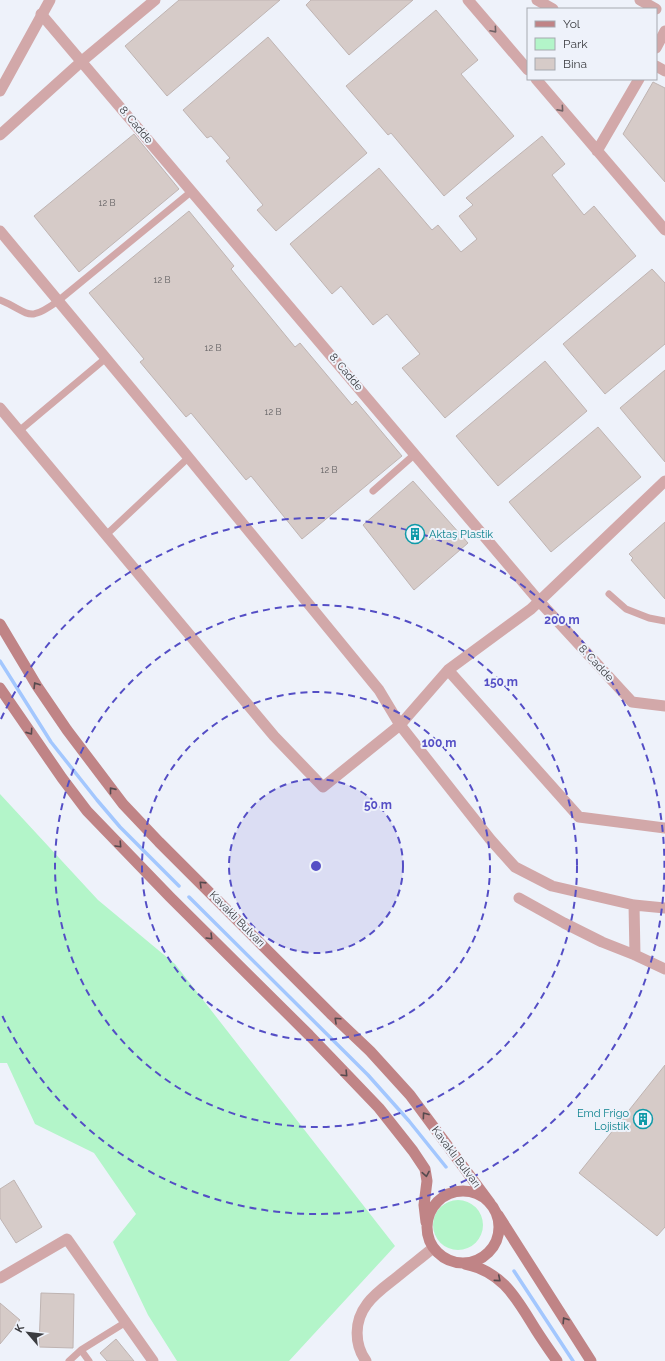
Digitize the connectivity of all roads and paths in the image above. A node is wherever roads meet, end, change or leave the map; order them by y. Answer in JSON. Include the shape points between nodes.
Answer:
{"nodes":[{"id":1,"x":50,"y":0,"type":"edge"},
{"id":2,"x":155,"y":0,"type":"edge"},
{"id":3,"x":468,"y":0,"type":"edge"},
{"id":4,"x":537,"y":0,"type":"edge"},
{"id":5,"x":640,"y":0,"type":"edge"},
{"id":6,"x":551,"y":8,"type":"edge"},
{"id":7,"x":654,"y":8,"type":"edge"},
{"id":8,"x":41,"y":14,"type":"junction"},
{"id":9,"x":665,"y":31,"type":"edge"},
{"id":10,"x":657,"y":46,"type":"edge"},
{"id":11,"x":82,"y":61,"type":"junction"},
{"id":12,"x":527,"y":69,"type":"edge"},
{"id":13,"x":537,"y":80,"type":"edge"},
{"id":14,"x":638,"y":80,"type":"edge"},
{"id":15,"x":0,"y":91,"type":"edge"},
{"id":16,"x":0,"y":135,"type":"edge"},
{"id":17,"x":597,"y":151,"type":"junction"},
{"id":18,"x":192,"y":191,"type":"junction"},
{"id":19,"x":665,"y":230,"type":"edge"},
{"id":20,"x":0,"y":231,"type":"edge"},
{"id":21,"x":0,"y":300,"type":"edge"},
{"id":22,"x":58,"y":301,"type":"junction"},
{"id":23,"x":106,"y":358,"type":"junction"},
{"id":24,"x":0,"y":408,"type":"edge"},
{"id":25,"x":19,"y":431,"type":"junction"},
{"id":26,"x":415,"y":454,"type":"junction"},
{"id":27,"x":188,"y":458,"type":"junction"},
{"id":28,"x":665,"y":481,"type":"edge"},
{"id":29,"x":374,"y":491,"type":"dead end"},
{"id":30,"x":106,"y":535,"type":"junction"},
{"id":31,"x":610,"y":594,"type":"dead end"},
{"id":32,"x":539,"y":601,"type":"junction"},
{"id":33,"x":665,"y":621,"type":"edge"},
{"id":34,"x":0,"y":624,"type":"edge"},
{"id":35,"x":448,"y":670,"type":"junction"},
{"id":36,"x":0,"y":688,"type":"edge"},
{"id":37,"x":665,"y":706,"type":"edge"},
{"id":38,"x":400,"y":725,"type":"junction"},
{"id":39,"x":665,"y":828,"type":"edge"},
{"id":40,"x":519,"y":898,"type":"dead end"},
{"id":41,"x":634,"y":905,"type":"junction"},
{"id":42,"x":665,"y":908,"type":"edge"},
{"id":43,"x":635,"y":955,"type":"junction"},
{"id":44,"x":665,"y":969,"type":"edge"},
{"id":45,"x":490,"y":1203,"type":"junction"},
{"id":46,"x":496,"y":1213,"type":"junction"},
{"id":47,"x":426,"y":1222,"type":"junction"},
{"id":48,"x":433,"y":1248,"type":"junction"},
{"id":49,"x":463,"y":1263,"type":"junction"},
{"id":50,"x":0,"y":1277,"type":"edge"},
{"id":51,"x":126,"y":1322,"type":"junction"},
{"id":52,"x":81,"y":1350,"type":"junction"},
{"id":53,"x":69,"y":1361,"type":"edge"},
{"id":54,"x":89,"y":1361,"type":"edge"},
{"id":55,"x":153,"y":1361,"type":"edge"},
{"id":56,"x":366,"y":1361,"type":"edge"},
{"id":57,"x":557,"y":1361,"type":"edge"},
{"id":58,"x":591,"y":1361,"type":"edge"}],
"edges":[{"from":1,"to":8,"type":"street"},
{"from":2,"to":11,"type":"street"},
{"from":3,"to":12,"type":"street","one_way":true},
{"from":4,"to":6,"type":"street"},
{"from":5,"to":7,"type":"street"},
{"from":8,"to":11,"type":"street","name":"8. Cadde"},
{"from":8,"to":15,"type":"street"},
{"from":9,"to":10,"type":"street"},
{"from":11,"to":16,"type":"street"},
{"from":11,"to":18,"type":"street","name":"8. Cadde"},
{"from":13,"to":17,"type":"street","one_way":true},
{"from":14,"to":17,"type":"street"},
{"from":17,"to":19,"type":"street"},
{"from":18,"to":22,"type":"lane"},
{"from":18,"to":26,"type":"street","name":"8. Cadde"},
{"from":20,"to":22,"type":"street"},
{"from":21,"to":22,"type":"lane","via":[[28,314],[44,312]]},
{"from":22,"to":23,"type":"street"},
{"from":23,"to":25,"type":"lane"},
{"from":23,"to":27,"type":"street"},
{"from":24,"to":25,"type":"street"},
{"from":25,"to":30,"type":"street"},
{"from":26,"to":29,"type":"lane"},
{"from":26,"to":32,"type":"street","name":"8. Cadde"},
{"from":27,"to":30,"type":"lane"},
{"from":27,"to":38,"type":"street","via":[[379,690]]},
{"from":28,"to":32,"type":"street"},
{"from":30,"to":38,"type":"street","via":[[274,736],[323,787]]},
{"from":31,"to":33,"type":"lane","via":[[635,614]]},
{"from":32,"to":35,"type":"street"},
{"from":32,"to":37,"type":"street","name":"8. Cadde","via":[[632,702]]},
{"from":45,"to":34,"type":"main road","name":"Kavaklı Bulvarı","one_way":true,"via":[[410,1095],[370,1051],[123,804],[36,686]]},
{"from":35,"to":38,"type":"street"},
{"from":35,"to":39,"type":"street","via":[[580,816]]},
{"from":36,"to":47,"type":"main road","one_way":true,"via":[[87,811],[379,1108],[414,1151],[425,1169]]},
{"from":38,"to":41,"type":"street","via":[[515,867],[552,886]]},
{"from":40,"to":43,"type":"street","via":[[602,942]]},
{"from":41,"to":42,"type":"street"},
{"from":41,"to":43,"type":"street"},
{"from":43,"to":44,"type":"street"},
{"from":45,"to":46,"type":"main road","name":"Kavaklı Bulvarı"},
{"from":45,"to":47,"type":"main road","name":"Kavaklı Bulvarı","via":[[481,1195],[459,1190],[437,1200]]},
{"from":46,"to":49,"type":"main road","name":"Kavaklı Bulvarı","via":[[499,1224],[498,1236],[493,1246],[475,1261]]},
{"from":58,"to":46,"type":"main road","name":"Kavaklı Bulvarı","one_way":true},
{"from":47,"to":48,"type":"main road","via":[[427,1235]]},
{"from":48,"to":49,"type":"main road","via":[[450,1261]]},
{"from":48,"to":56,"type":"street","via":[[378,1293],[362,1312],[357,1325],[357,1341],[360,1353]]},
{"from":49,"to":57,"type":"main road","one_way":true,"via":[[496,1277],[514,1295]]},
{"from":50,"to":51,"type":"street","via":[[67,1239]]},
{"from":51,"to":52,"type":"lane"},
{"from":51,"to":55,"type":"street"},
{"from":52,"to":53,"type":"lane"},
{"from":52,"to":54,"type":"lane"}]}
